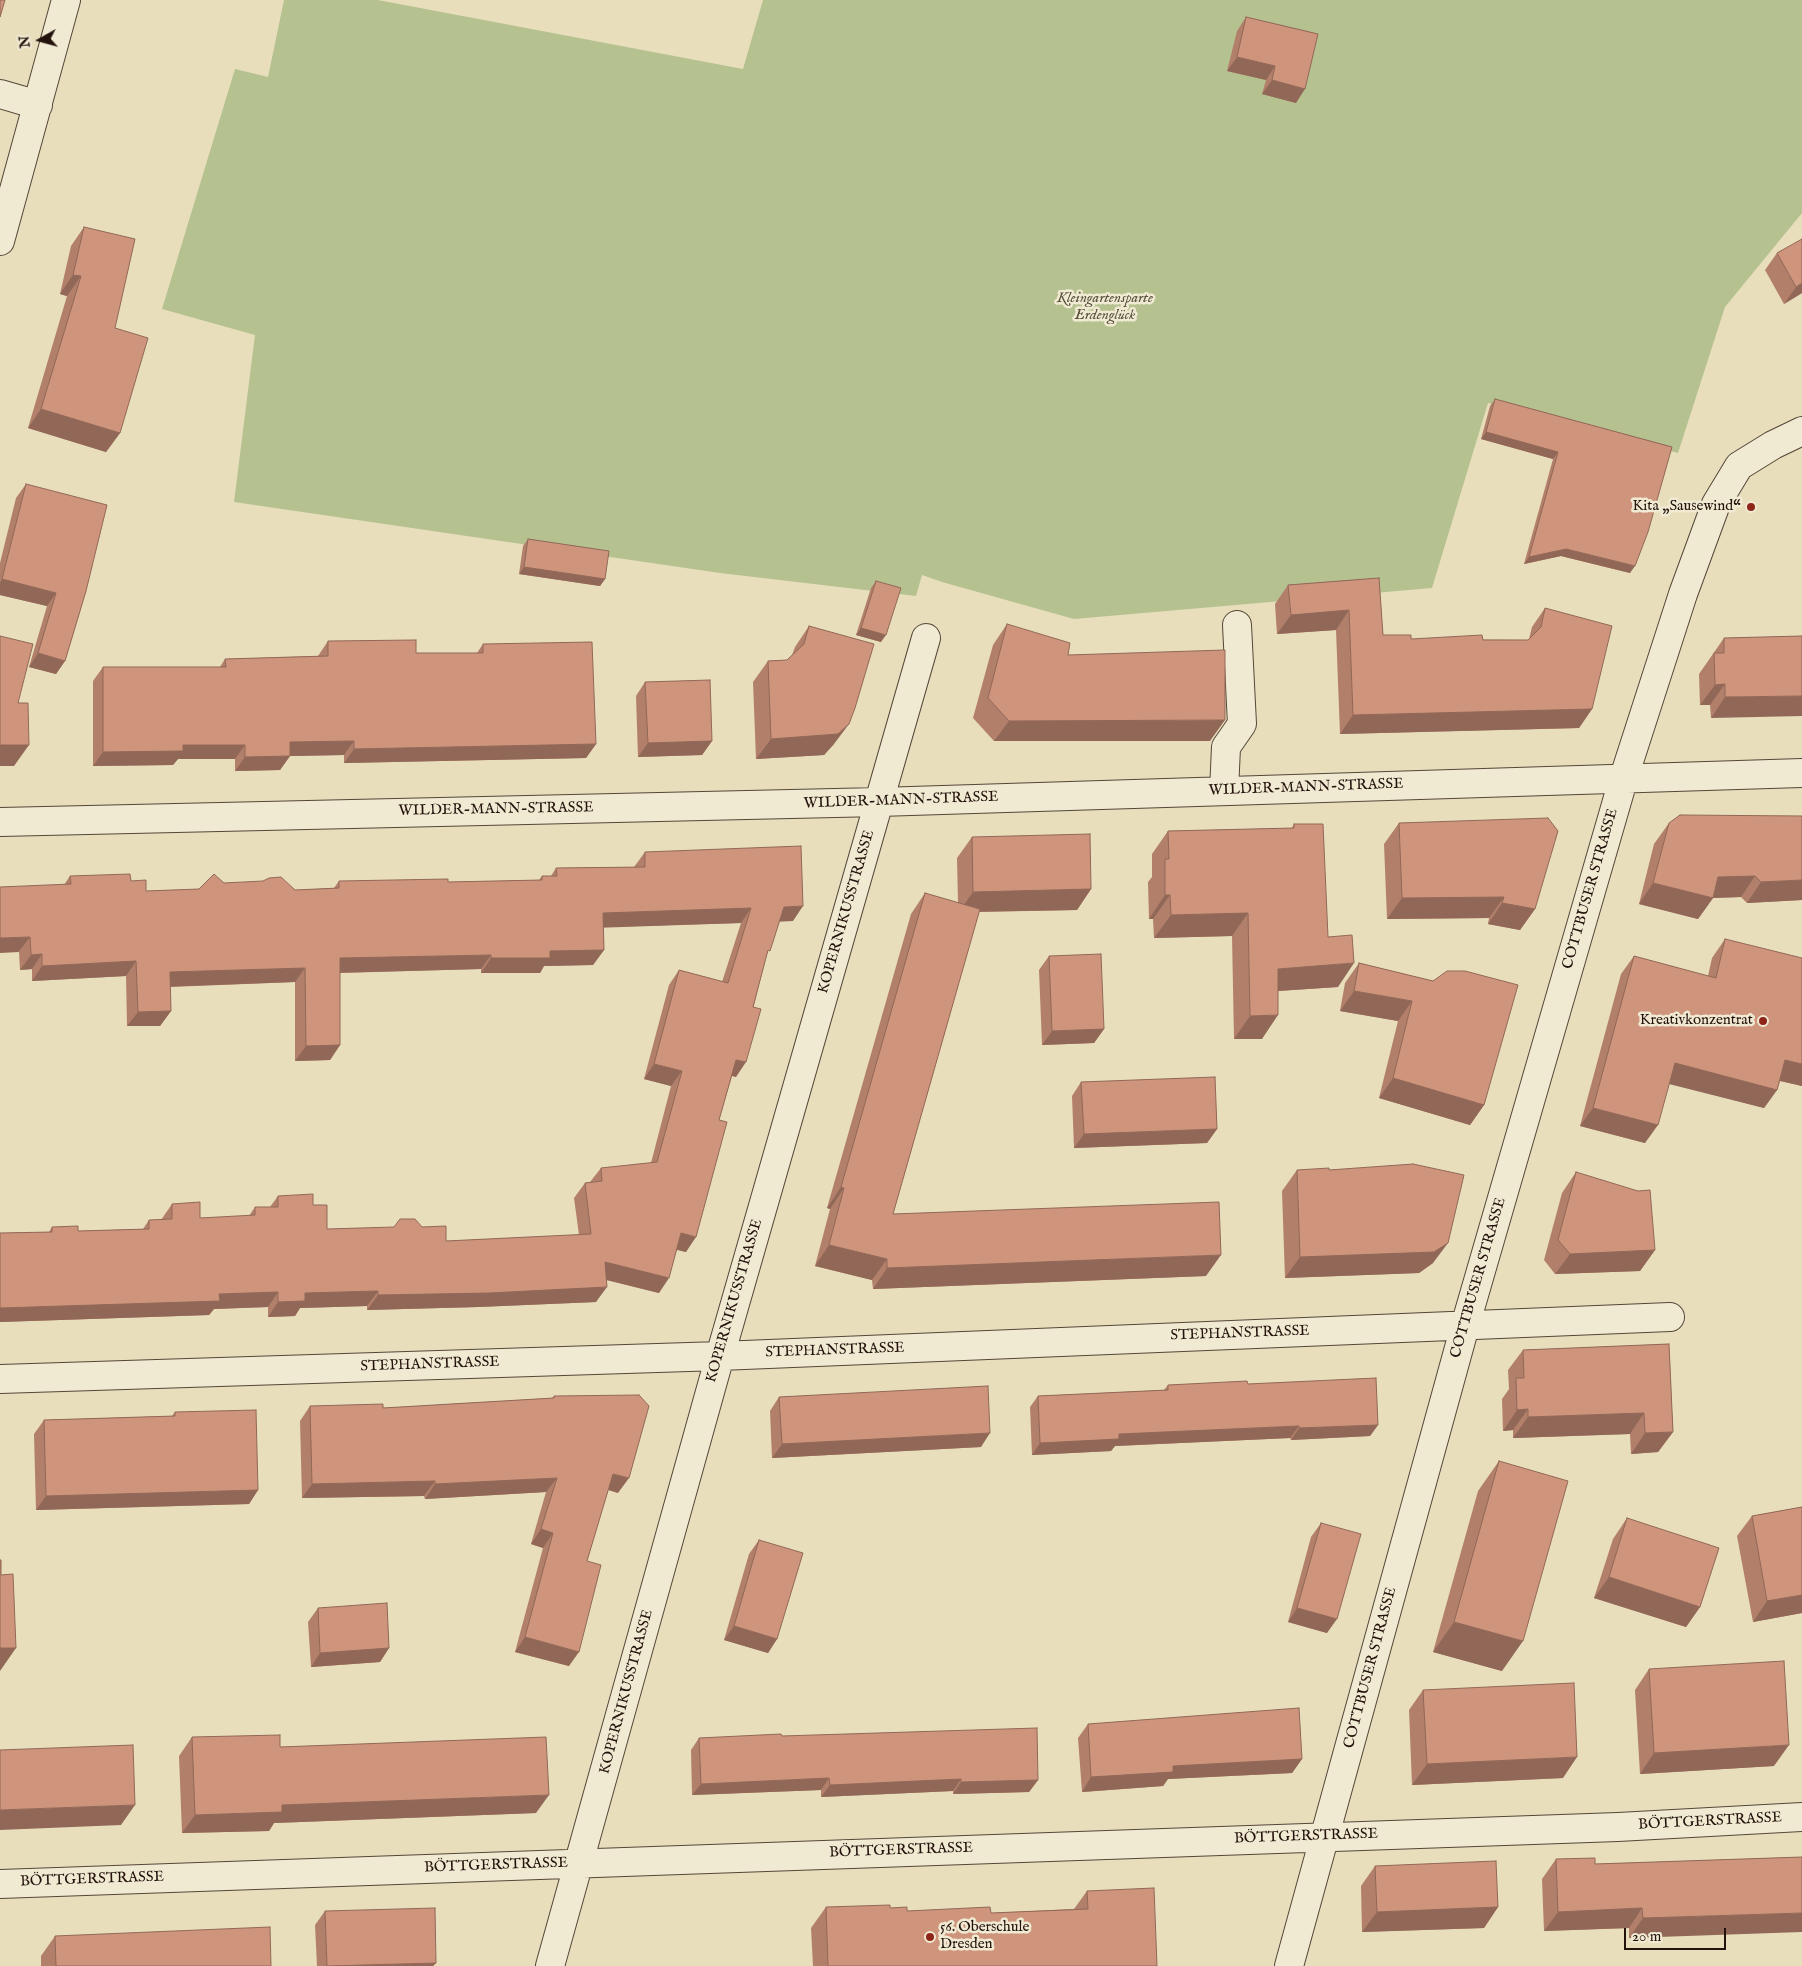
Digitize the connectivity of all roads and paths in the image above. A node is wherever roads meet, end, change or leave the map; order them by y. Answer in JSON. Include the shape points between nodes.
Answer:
{"nodes":[{"id":1,"x":66,"y":0,"type":"edge"},
{"id":2,"x":0,"y":94,"type":"edge"},
{"id":3,"x":38,"y":105,"type":"junction"},
{"id":4,"x":0,"y":240,"type":"edge"},
{"id":5,"x":1802,"y":431,"type":"edge"},
{"id":6,"x":1237,"y":625,"type":"dead end"},
{"id":7,"x":926,"y":638,"type":"dead end"},
{"id":8,"x":1802,"y":773,"type":"edge"},
{"id":9,"x":1624,"y":778,"type":"junction"},
{"id":10,"x":1224,"y":791,"type":"junction"},
{"id":11,"x":879,"y":802,"type":"junction"},
{"id":12,"x":0,"y":822,"type":"edge"},
{"id":13,"x":1670,"y":1317,"type":"dead end"},
{"id":14,"x":1465,"y":1326,"type":"junction"},
{"id":15,"x":720,"y":1356,"type":"junction"},
{"id":16,"x":0,"y":1379,"type":"edge"},
{"id":17,"x":1802,"y":1817,"type":"edge"},
{"id":18,"x":1324,"y":1837,"type":"junction"},
{"id":19,"x":580,"y":1862,"type":"junction"},
{"id":20,"x":0,"y":1884,"type":"edge"},
{"id":21,"x":550,"y":1966,"type":"edge"},
{"id":22,"x":1289,"y":1966,"type":"edge"}],
"edges":[{"from":1,"to":3,"type":"street"},
{"from":2,"to":3,"type":"street"},
{"from":3,"to":4,"type":"street"},
{"from":5,"to":9,"type":"street","name":"COTTBUSER STRASSE","via":[[1773,444],[1739,466],[1716,504],[1683,594]]},
{"from":6,"to":10,"type":"street","via":[[1242,724],[1226,747]]},
{"from":7,"to":11,"type":"street","name":"KOPERNIKUSSTRASSE"},
{"from":8,"to":9,"type":"street","name":"WILDER-MANN-STRASSE"},
{"from":9,"to":10,"type":"street","name":"WILDER-MANN-STRASSE"},
{"from":9,"to":14,"type":"street","name":"COTTBUSER STRASSE"},
{"from":10,"to":11,"type":"street","name":"WILDER-MANN-STRASSE"},
{"from":11,"to":12,"type":"street","name":"WILDER-MANN-STRASSE"},
{"from":11,"to":15,"type":"street","name":"KOPERNIKUSSTRASSE"},
{"from":13,"to":14,"type":"street","name":"STEPHANSTRASSE"},
{"from":14,"to":15,"type":"street","name":"STEPHANSTRASSE"},
{"from":14,"to":18,"type":"street","name":"COTTBUSER STRASSE"},
{"from":15,"to":16,"type":"street","name":"STEPHANSTRASSE"},
{"from":15,"to":19,"type":"street","name":"KOPERNIKUSSTRASSE"},
{"from":17,"to":18,"type":"street","name":"BÖTTGERSTRASSE"},
{"from":18,"to":19,"type":"street","name":"BÖTTGERSTRASSE"},
{"from":18,"to":22,"type":"street","name":"COTTBUSER STRASSE"},
{"from":19,"to":20,"type":"street","name":"BÖTTGERSTRASSE"},
{"from":19,"to":21,"type":"street","name":"KOPERNIKUSSTRASSE"}]}
